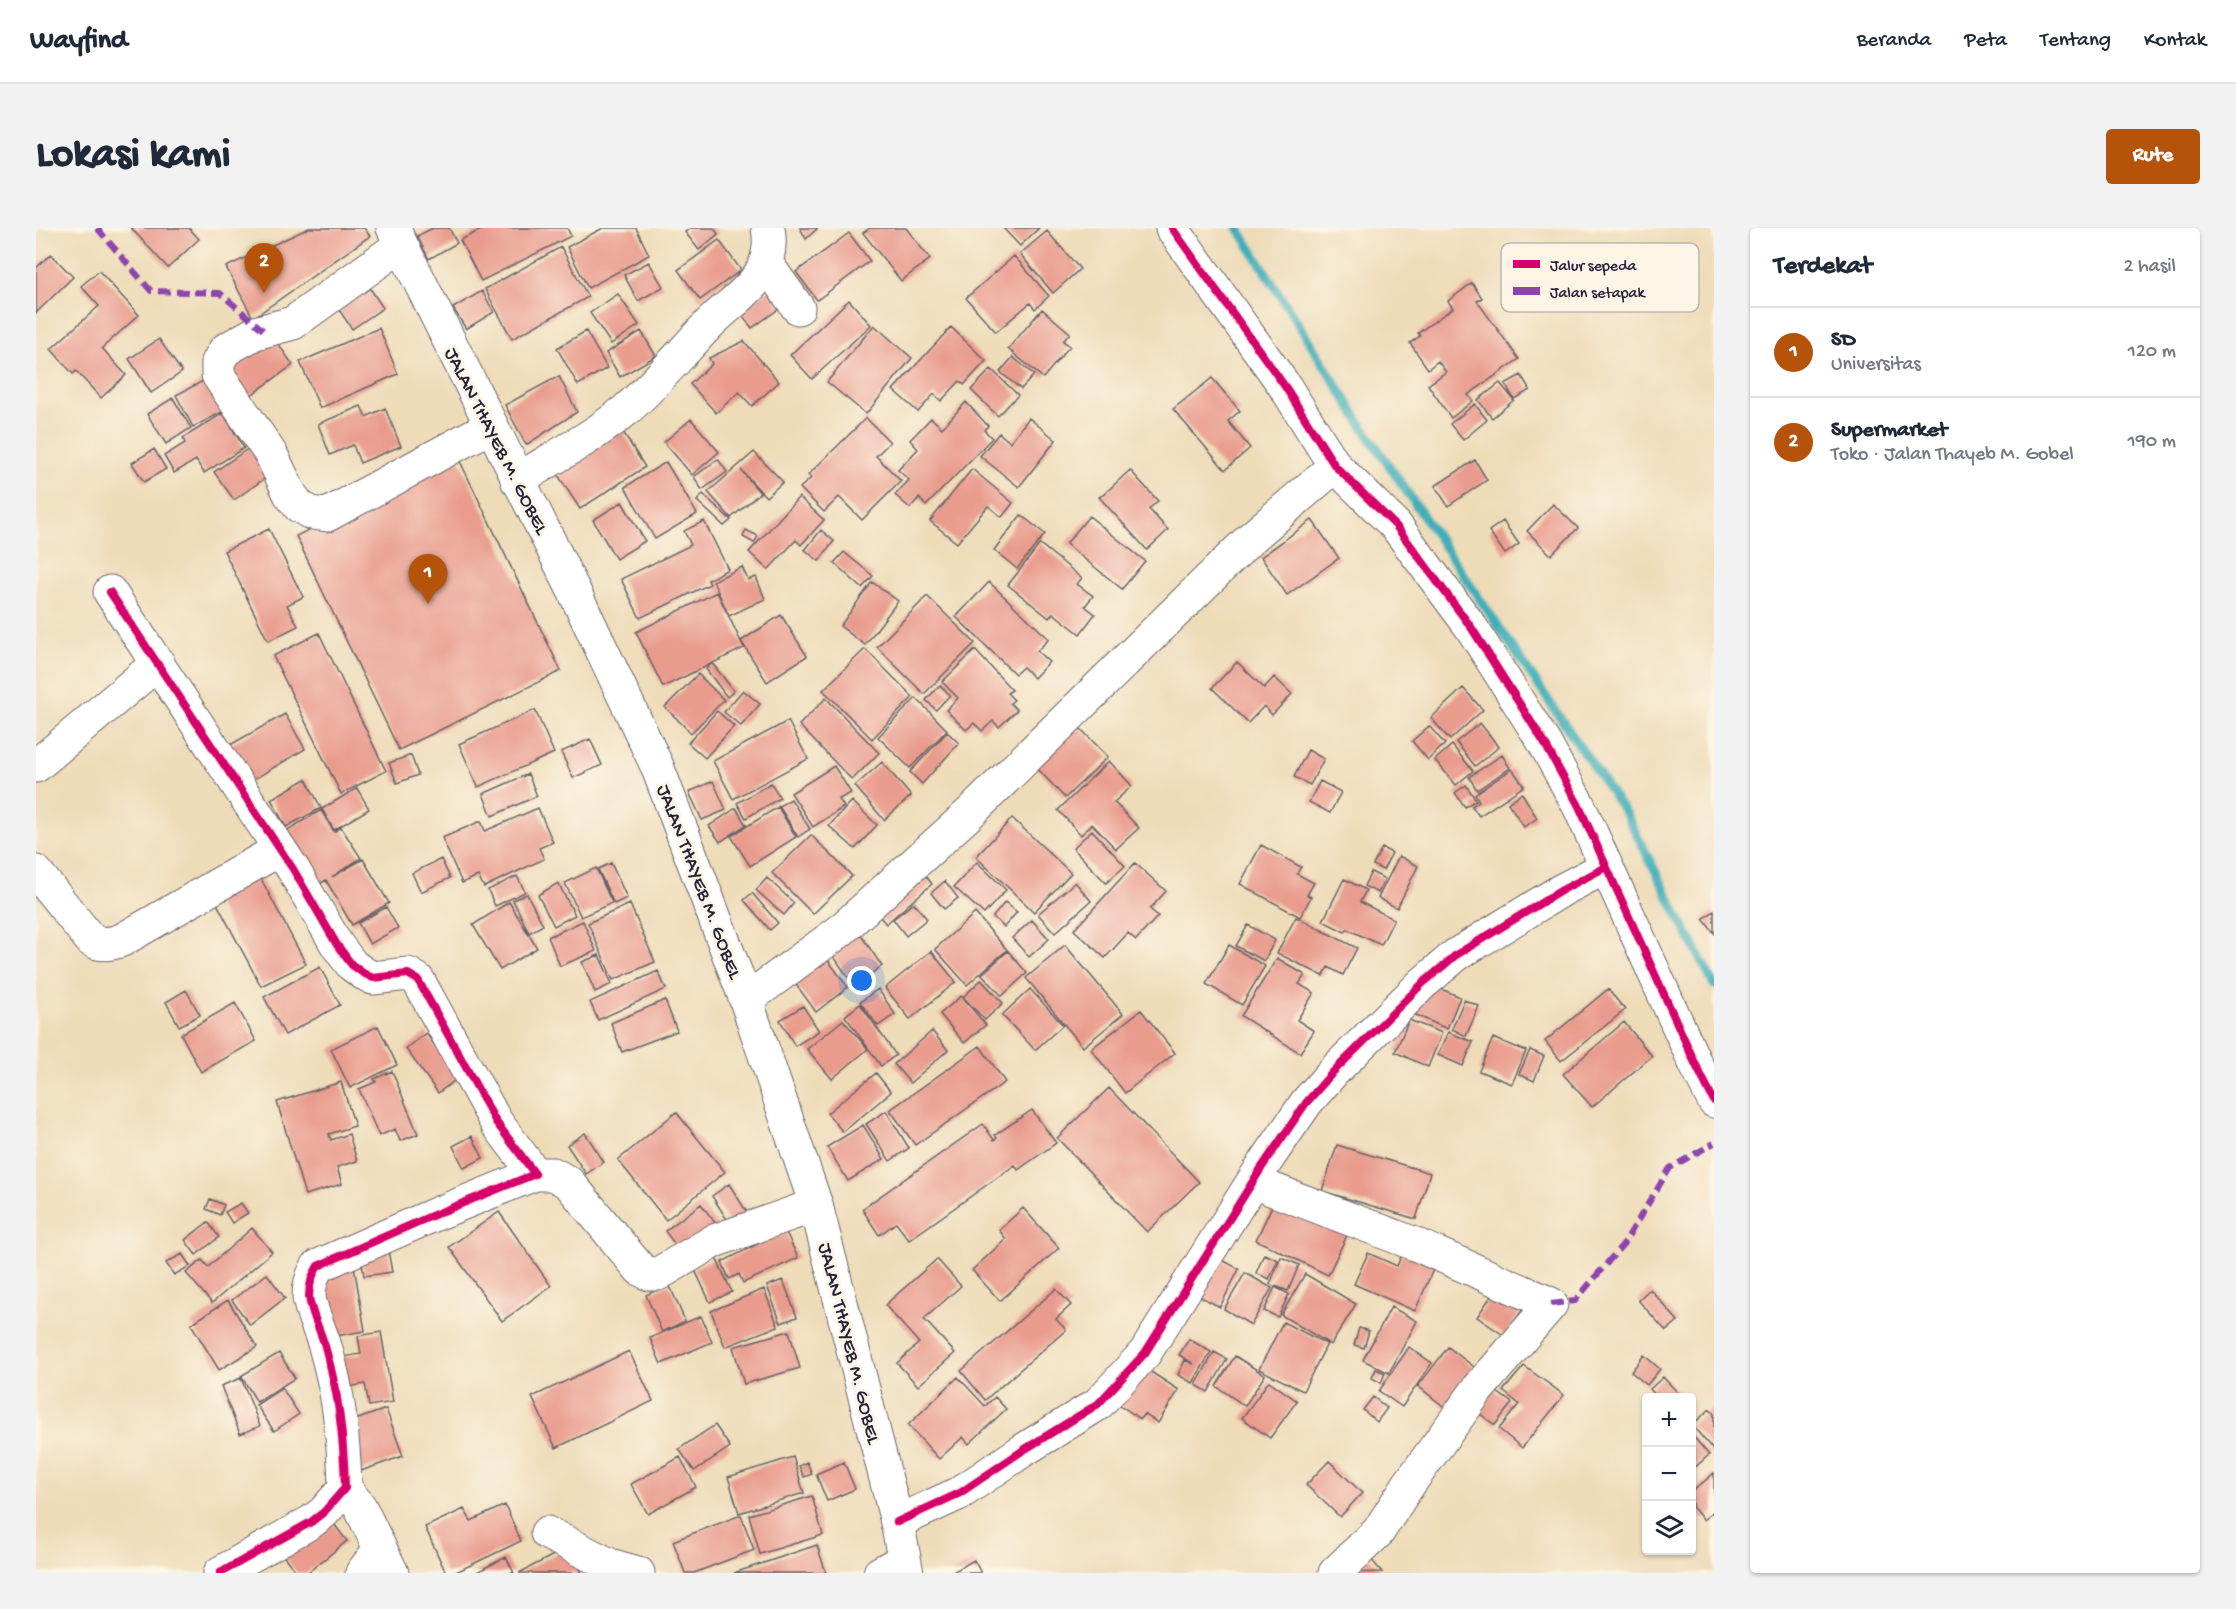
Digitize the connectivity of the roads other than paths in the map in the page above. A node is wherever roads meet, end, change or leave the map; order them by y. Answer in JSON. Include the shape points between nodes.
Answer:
{"nodes":[{"id":1,"x":768,"y":228,"type":"edge"},
{"id":2,"x":1172,"y":228,"type":"edge"},
{"id":3,"x":397,"y":236,"type":"edge"},
{"id":4,"x":766,"y":263,"type":"junction"},
{"id":5,"x":798,"y":308,"type":"dead end"},
{"id":6,"x":491,"y":426,"type":"junction"},
{"id":7,"x":1335,"y":466,"type":"junction"},
{"id":8,"x":517,"y":480,"type":"junction"},
{"id":9,"x":110,"y":592,"type":"dead end"},
{"id":10,"x":158,"y":663,"type":"junction"},
{"id":11,"x":36,"y":766,"type":"edge"},
{"id":12,"x":280,"y":849,"type":"junction"},
{"id":13,"x":1606,"y":867,"type":"junction"},
{"id":14,"x":36,"y":872,"type":"edge"},
{"id":15,"x":746,"y":1000,"type":"junction"},
{"id":16,"x":1714,"y":1101,"type":"edge"},
{"id":17,"x":535,"y":1174,"type":"junction"},
{"id":18,"x":1253,"y":1182,"type":"junction"},
{"id":19,"x":816,"y":1205,"type":"junction"},
{"id":20,"x":345,"y":1488,"type":"junction"},
{"id":21,"x":897,"y":1522,"type":"junction"},
{"id":22,"x":547,"y":1533,"type":"dead end"},
{"id":23,"x":378,"y":1565,"type":"edge"},
{"id":24,"x":897,"y":1569,"type":"edge"},
{"id":25,"x":220,"y":1573,"type":"edge"},
{"id":26,"x":638,"y":1573,"type":"edge"},
{"id":27,"x":1335,"y":1573,"type":"edge"}],
"edges":[{"from":1,"to":4,"type":"street"},
{"from":2,"to":7,"type":"street","via":[[1286,388]]},
{"from":3,"to":6,"type":"street","name":"JALAN THAYEB M. GOBEL"},
{"from":3,"to":6,"type":"street","via":[[293,323],[255,333],[225,350],[218,362],[218,375],[272,456],[290,494],[311,513],[327,515]]},
{"from":4,"to":5,"type":"street"},
{"from":4,"to":8,"type":"street","via":[[748,291],[625,410]]},
{"from":6,"to":8,"type":"street","name":"JALAN THAYEB M. GOBEL"},
{"from":7,"to":13,"type":"street","via":[[1396,526],[1471,627],[1545,744]]},
{"from":7,"to":15,"type":"street","via":[[1250,539],[969,814],[840,931]]},
{"from":8,"to":15,"type":"street","name":"JALAN THAYEB M. GOBEL","via":[[657,766]]},
{"from":9,"to":10,"type":"street"},
{"from":10,"to":11,"type":"street"},
{"from":10,"to":12,"type":"street"},
{"from":12,"to":14,"type":"street","via":[[122,940],[104,944],[91,940]]},
{"from":12,"to":17,"type":"street","via":[[352,964],[373,978],[408,974],[418,980],[496,1122]]},
{"from":13,"to":16,"type":"street"},
{"from":13,"to":18,"type":"street","via":[[1456,955],[1422,984],[1332,1072],[1306,1103]]},
{"from":15,"to":19,"type":"street","name":"JALAN THAYEB M. GOBEL"},
{"from":17,"to":19,"type":"street","via":[[553,1174],[568,1183],[640,1269],[649,1274],[658,1274],[714,1241]]},
{"from":17,"to":20,"type":"street","via":[[318,1266],[309,1299],[329,1362]]},
{"from":18,"to":21,"type":"street","via":[[1145,1353],[1105,1397],[960,1493]]},
{"from":18,"to":27,"type":"street","via":[[1415,1244],[1551,1304],[1478,1389],[1378,1532]]},
{"from":19,"to":21,"type":"street","name":"JALAN THAYEB M. GOBEL"},
{"from":20,"to":23,"type":"street","via":[[360,1507]]},
{"from":20,"to":25,"type":"street","via":[[311,1522]]},
{"from":21,"to":24,"type":"street","name":"JALAN THAYEB M. GOBEL"},
{"from":22,"to":26,"type":"street","via":[[610,1565]]}]}
